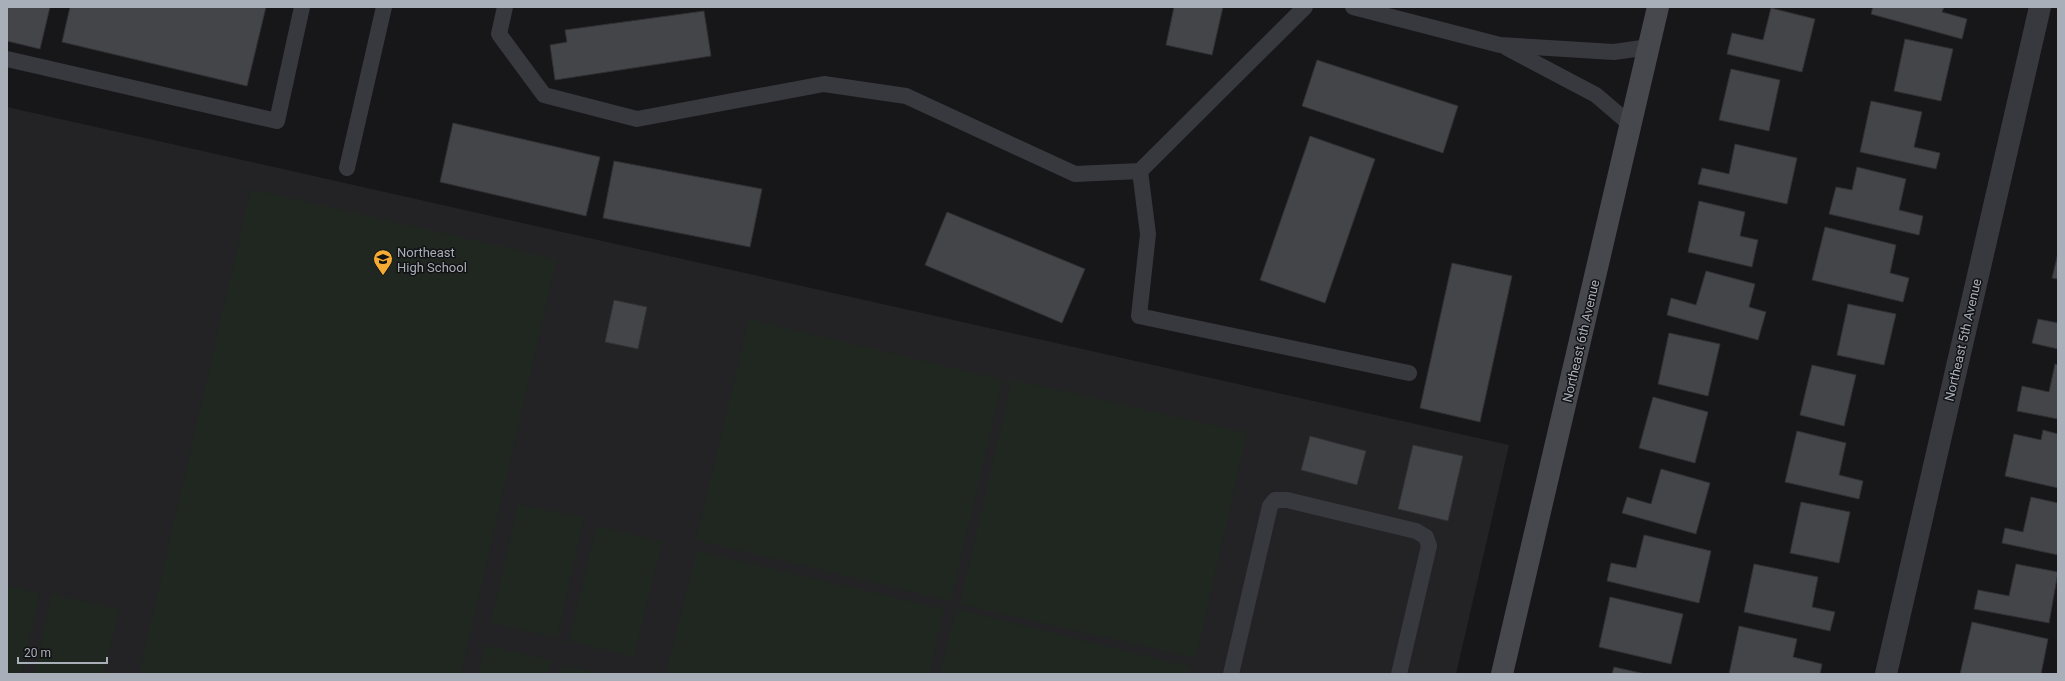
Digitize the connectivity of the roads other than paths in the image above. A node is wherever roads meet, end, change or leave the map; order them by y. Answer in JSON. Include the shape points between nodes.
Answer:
{"nodes":[{"id":1,"x":302,"y":7,"type":"edge"},
{"id":2,"x":384,"y":7,"type":"edge"},
{"id":3,"x":504,"y":7,"type":"edge"},
{"id":4,"x":1305,"y":7,"type":"edge"},
{"id":5,"x":1352,"y":7,"type":"edge"},
{"id":6,"x":1658,"y":7,"type":"edge"},
{"id":7,"x":2040,"y":7,"type":"edge"},
{"id":8,"x":1500,"y":45,"type":"junction"},
{"id":9,"x":1649,"y":47,"type":"junction"},
{"id":10,"x":7,"y":59,"type":"edge"},
{"id":11,"x":1631,"y":125,"type":"junction"},
{"id":12,"x":347,"y":168,"type":"dead end"},
{"id":13,"x":1140,"y":171,"type":"junction"},
{"id":14,"x":1409,"y":373,"type":"dead end"},
{"id":15,"x":1231,"y":674,"type":"edge"},
{"id":16,"x":1398,"y":674,"type":"edge"},
{"id":17,"x":1502,"y":674,"type":"edge"},
{"id":18,"x":1886,"y":674,"type":"edge"}],
"edges":[{"from":1,"to":10,"type":"lane","via":[[277,121]]},
{"from":2,"to":12,"type":"lane"},
{"from":3,"to":13,"type":"lane","via":[[499,34],[544,95],[637,119],[824,84],[906,96],[1075,174]]},
{"from":4,"to":13,"type":"lane"},
{"from":5,"to":8,"type":"lane"},
{"from":6,"to":9,"type":"street","name":"Northeast 6th Avenue"},
{"from":7,"to":18,"type":"street","name":"Northeast 5th Avenue"},
{"from":8,"to":9,"type":"lane","via":[[1614,52]]},
{"from":8,"to":11,"type":"lane","via":[[1596,96]]},
{"from":9,"to":11,"type":"street","name":"Northeast 6th Avenue"},
{"from":11,"to":17,"type":"street","name":"Northeast 6th Avenue"},
{"from":13,"to":14,"type":"lane","via":[[1148,234],[1139,316]]},
{"from":15,"to":16,"type":"lane","via":[[1270,506],[1275,500],[1416,531],[1426,537],[1429,546]]}]}
